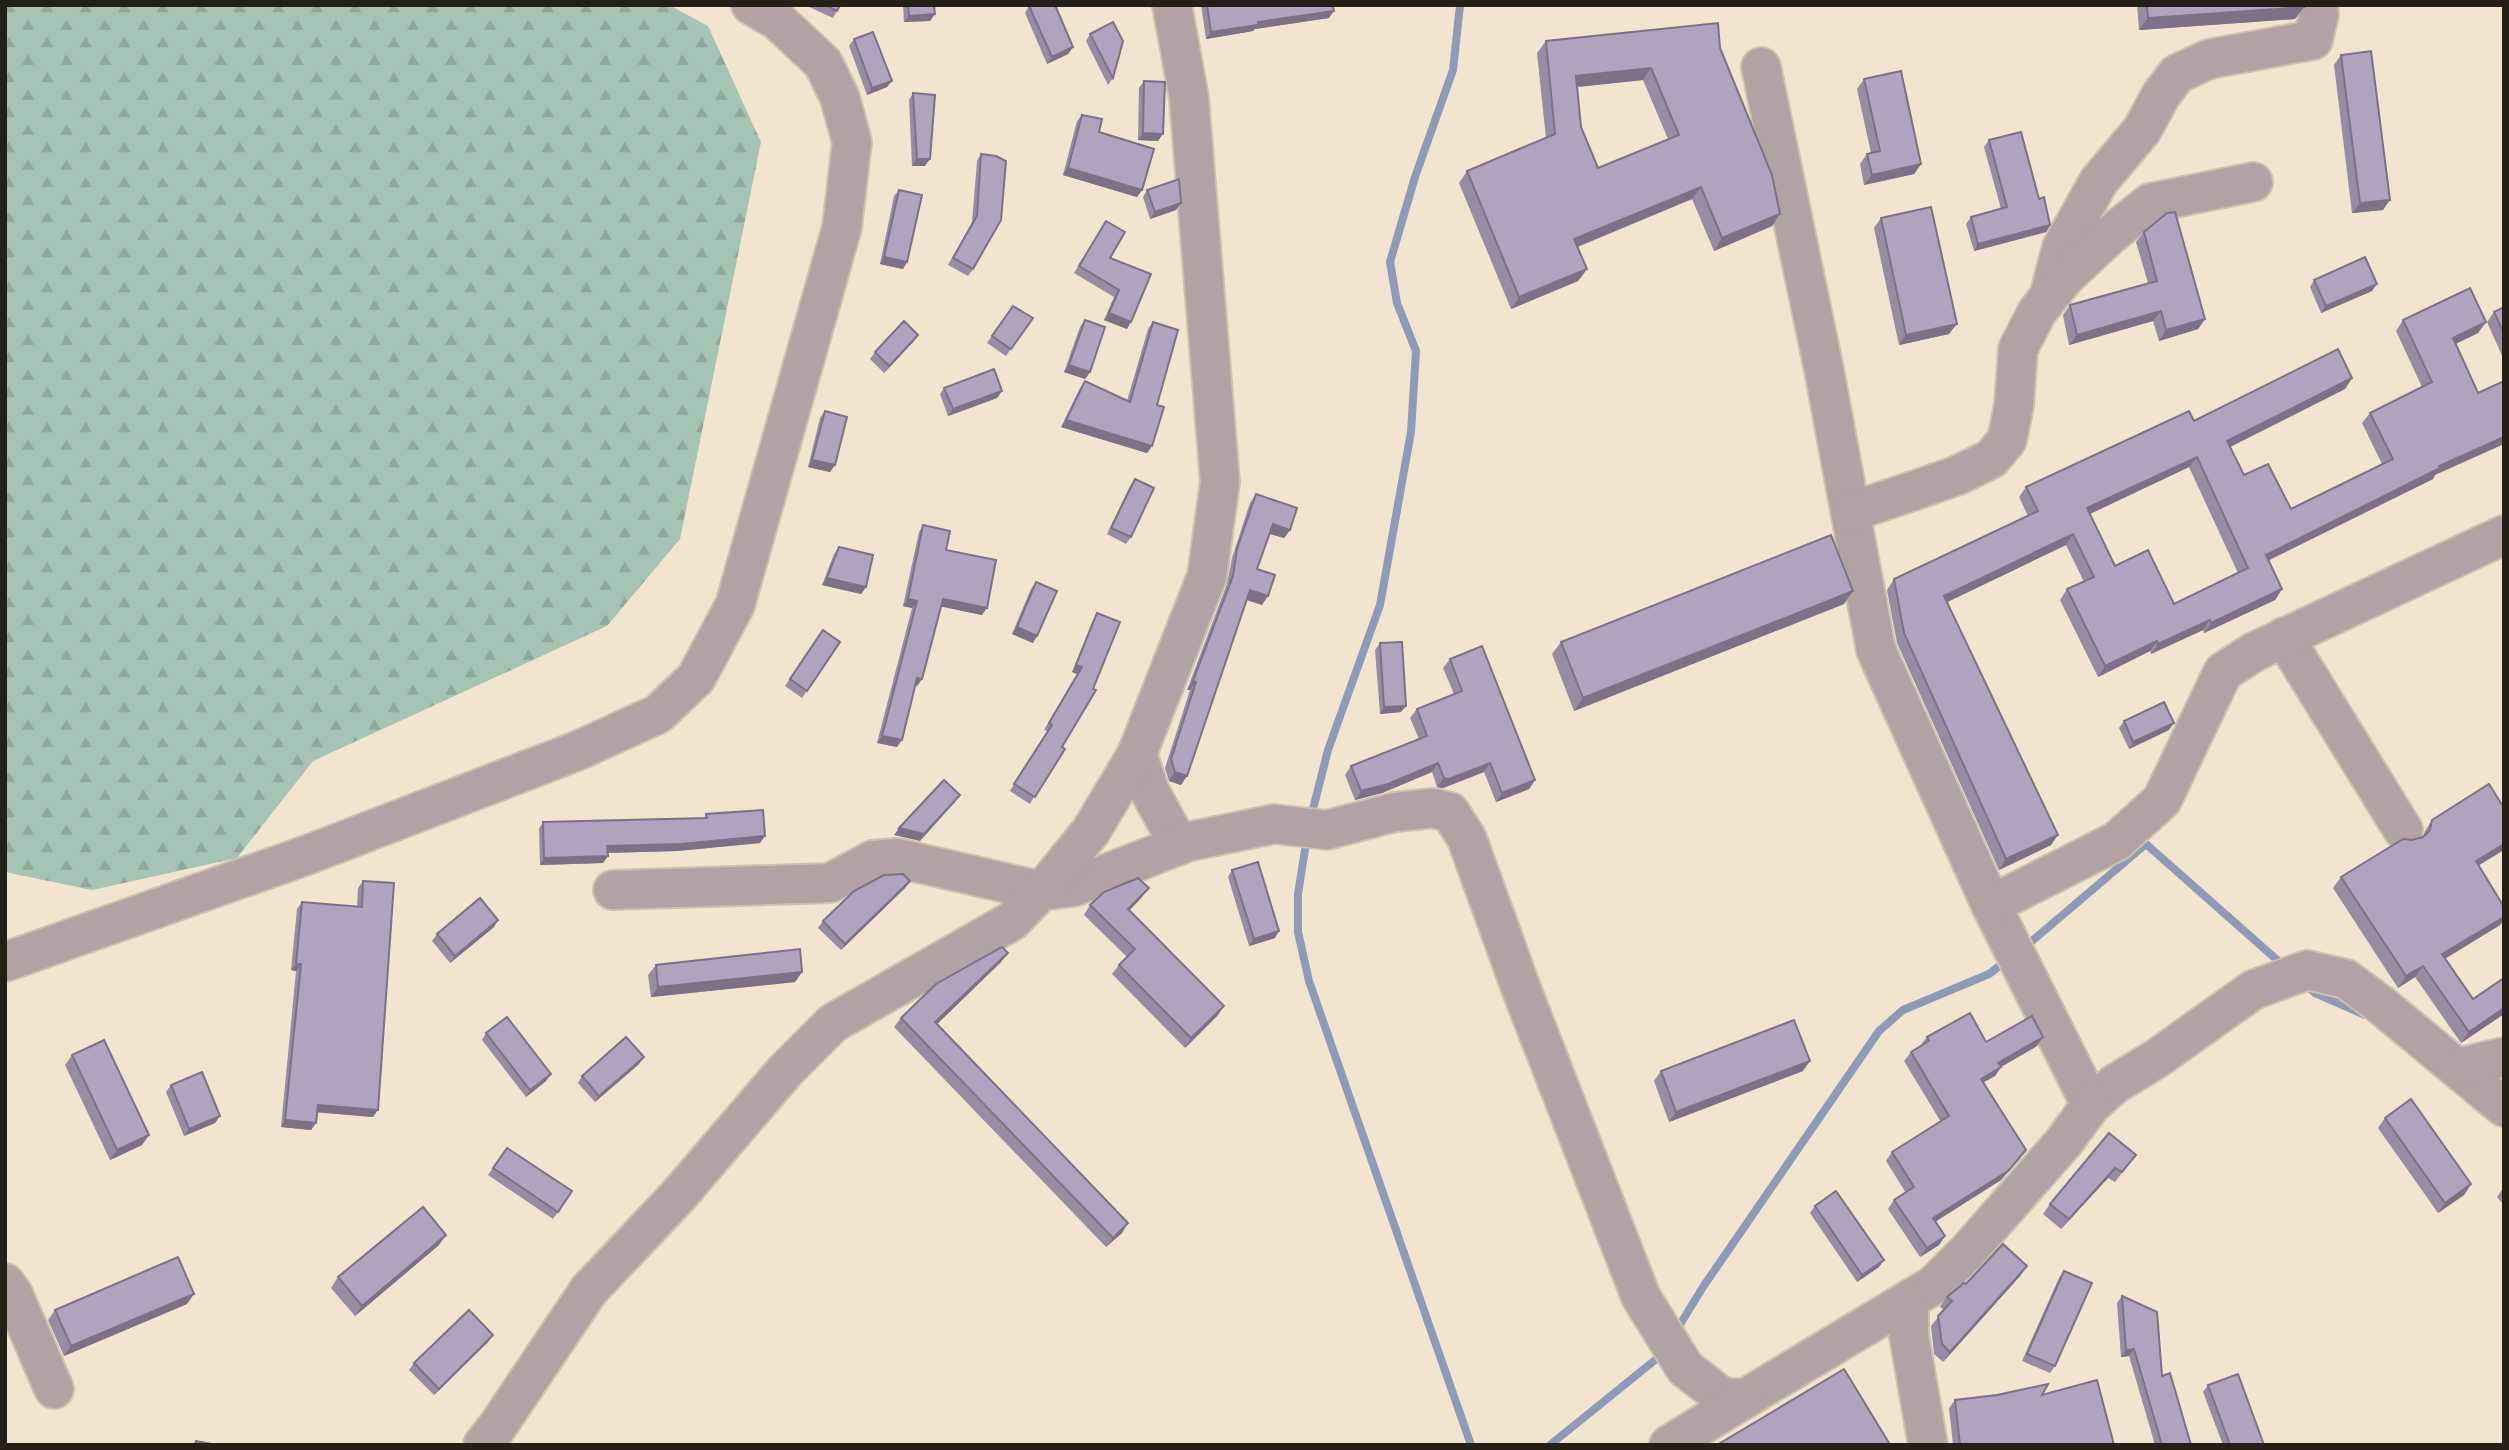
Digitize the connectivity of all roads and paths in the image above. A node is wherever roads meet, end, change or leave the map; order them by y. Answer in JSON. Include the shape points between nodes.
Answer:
{"nodes":[{"id":1,"x":751,"y":5,"type":"edge"},
{"id":2,"x":1172,"y":5,"type":"edge"},
{"id":3,"x":2318,"y":5,"type":"edge"},
{"id":4,"x":1761,"y":67,"type":"dead end"},
{"id":5,"x":2253,"y":182,"type":"dead end"},
{"id":6,"x":2049,"y":298,"type":"junction"},
{"id":7,"x":1851,"y":512,"type":"junction"},
{"id":8,"x":2504,"y":535,"type":"edge"},
{"id":9,"x":2284,"y":637,"type":"junction"},
{"id":10,"x":1137,"y":754,"type":"junction"},
{"id":11,"x":2403,"y":830,"type":"dead end"},
{"id":12,"x":1179,"y":845,"type":"junction"},
{"id":13,"x":613,"y":890,"type":"dead end"},
{"id":14,"x":1041,"y":891,"type":"junction"},
{"id":15,"x":1991,"y":905,"type":"junction"},
{"id":16,"x":5,"y":962,"type":"edge"},
{"id":17,"x":2504,"y":1057,"type":"edge"},
{"id":18,"x":2458,"y":1068,"type":"junction"},
{"id":19,"x":2091,"y":1105,"type":"junction"},
{"id":20,"x":2504,"y":1107,"type":"edge"},
{"id":21,"x":5,"y":1283,"type":"edge"},
{"id":22,"x":1909,"y":1300,"type":"junction"},
{"id":23,"x":54,"y":1388,"type":"dead end"},
{"id":24,"x":1744,"y":1399,"type":"junction"},
{"id":25,"x":483,"y":1445,"type":"edge"},
{"id":26,"x":1669,"y":1445,"type":"edge"},
{"id":27,"x":1928,"y":1445,"type":"edge"}],
"edges":[{"from":1,"to":16,"type":"street","via":[[777,20],[822,63],[841,97],[852,142],[842,227],[735,605],[696,678],[658,714],[577,751],[307,855]]},
{"from":2,"to":10,"type":"street","via":[[1189,98],[1220,482],[1207,576]]},
{"from":3,"to":6,"type":"street","via":[[2313,40],[2209,59],[2177,74],[2142,130],[2099,181],[2062,247]]},
{"from":4,"to":7,"type":"street"},
{"from":5,"to":6,"type":"street","via":[[2150,203],[2100,244]]},
{"from":6,"to":7,"type":"street","via":[[2018,349],[2007,440],[1991,459],[1956,476]]},
{"from":7,"to":15,"type":"street","via":[[1877,650]]},
{"from":8,"to":9,"type":"street"},
{"from":9,"to":11,"type":"street"},
{"from":9,"to":15,"type":"street","via":[[2224,672],[2162,800],[2117,841]]},
{"from":10,"to":12,"type":"street","via":[[1150,792]]},
{"from":10,"to":14,"type":"street","via":[[1091,831]]},
{"from":12,"to":14,"type":"street","via":[[1073,887]]},
{"from":12,"to":24,"type":"street","via":[[1274,824],[1327,830],[1395,811],[1433,808],[1450,812],[1467,839],[1641,1297],[1685,1368],[1722,1398]]},
{"from":13,"to":14,"type":"street","via":[[830,883],[873,860],[897,858]]},
{"from":14,"to":25,"type":"street","via":[[1012,921],[833,1023],[589,1290]]},
{"from":15,"to":19,"type":"street"},
{"from":17,"to":18,"type":"street"},
{"from":18,"to":19,"type":"street","via":[[2346,979],[2307,970],[2253,990]]},
{"from":18,"to":20,"type":"street"},
{"from":19,"to":22,"type":"street","via":[[1968,1251],[1934,1285]]},
{"from":21,"to":23,"type":"street"},
{"from":22,"to":24,"type":"street"},
{"from":22,"to":27,"type":"street","via":[[1909,1336]]},
{"from":24,"to":26,"type":"street"}]}
